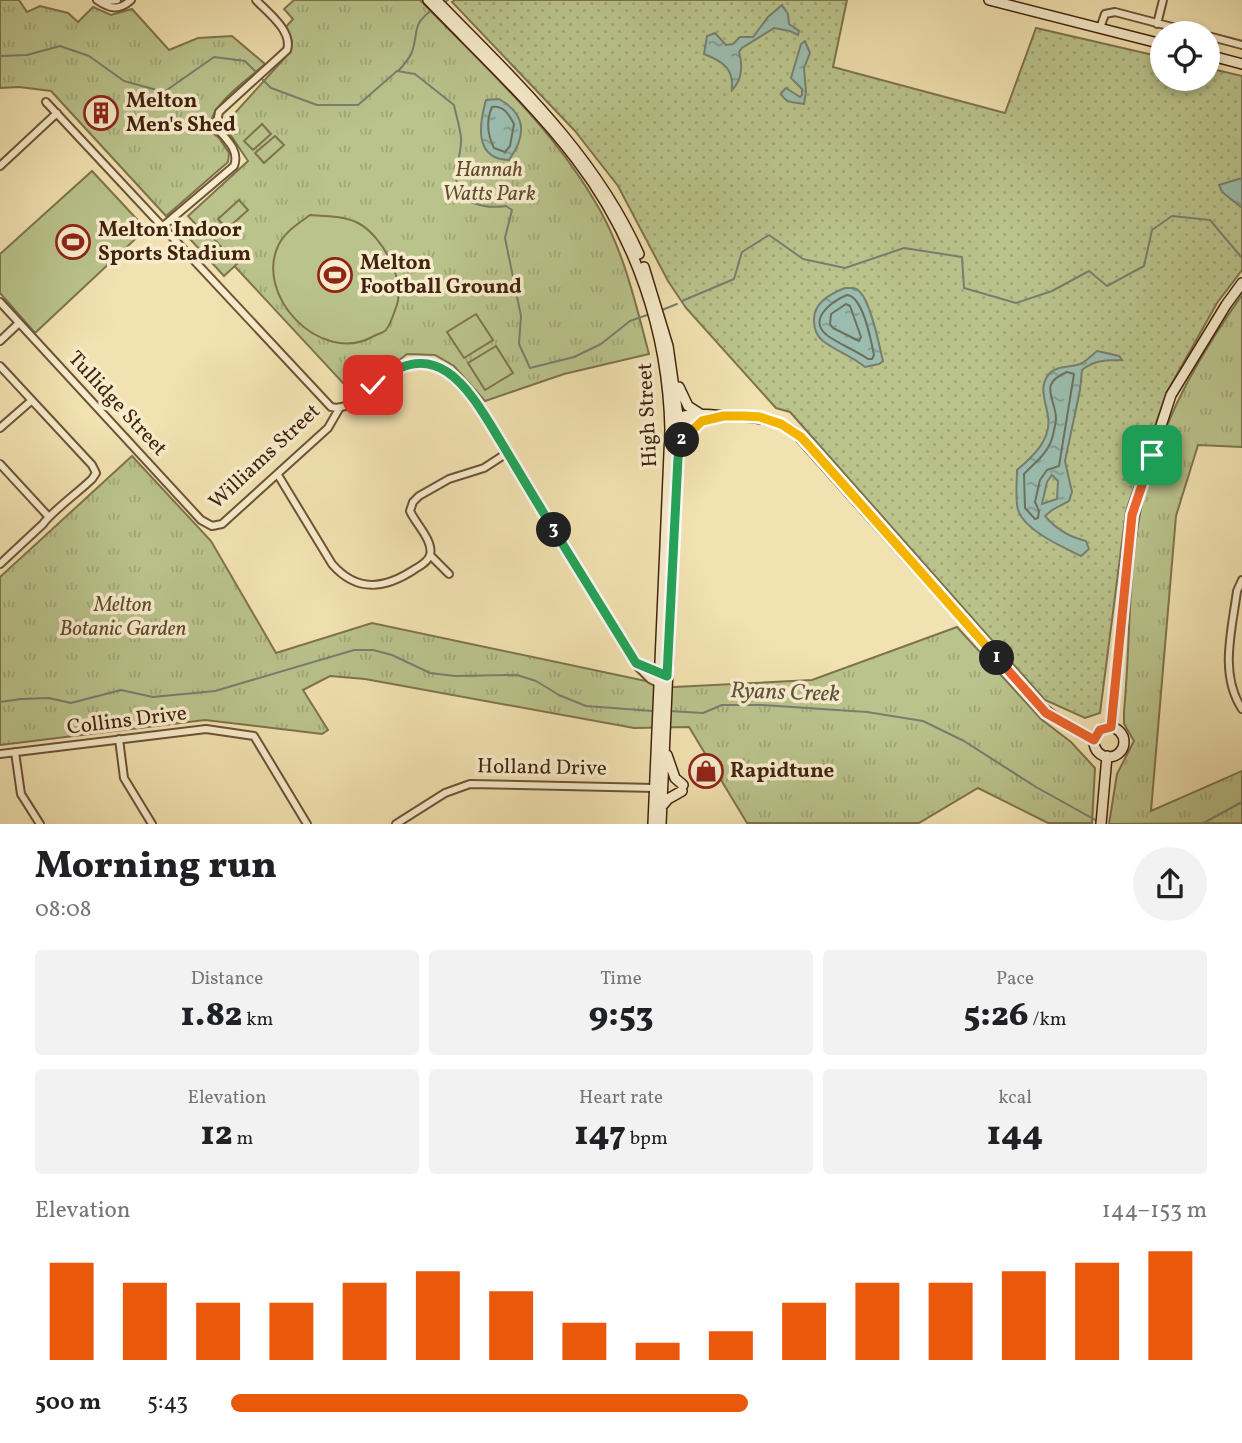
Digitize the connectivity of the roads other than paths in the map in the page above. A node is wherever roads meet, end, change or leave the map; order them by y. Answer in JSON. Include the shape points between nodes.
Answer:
{"nodes":[{"id":1,"x":117,"y":0,"type":"edge"},
{"id":2,"x":131,"y":0,"type":"edge"},
{"id":3,"x":256,"y":0,"type":"edge"},
{"id":4,"x":428,"y":0,"type":"edge"},
{"id":5,"x":436,"y":0,"type":"edge"},
{"id":6,"x":989,"y":0,"type":"edge"},
{"id":7,"x":1163,"y":0,"type":"edge"},
{"id":8,"x":98,"y":1,"type":"edge"},
{"id":9,"x":1158,"y":21,"type":"edge"},
{"id":10,"x":1150,"y":22,"type":"edge"},
{"id":11,"x":1100,"y":28,"type":"junction"},
{"id":12,"x":1220,"y":39,"type":"edge"},
{"id":13,"x":1150,"y":41,"type":"edge"},
{"id":14,"x":1242,"y":45,"type":"edge"},
{"id":15,"x":1220,"y":56,"type":"edge"},
{"id":16,"x":1220,"y":58,"type":"edge"},
{"id":17,"x":1242,"y":59,"type":"edge"},
{"id":18,"x":1242,"y":64,"type":"edge"},
{"id":19,"x":46,"y":102,"type":"dead end"},
{"id":20,"x":57,"y":113,"type":"junction"},
{"id":21,"x":0,"y":166,"type":"edge"},
{"id":22,"x":162,"y":227,"type":"junction"},
{"id":23,"x":1242,"y":283,"type":"edge"},
{"id":24,"x":653,"y":301,"type":"junction"},
{"id":25,"x":0,"y":302,"type":"edge"},
{"id":26,"x":657,"y":316,"type":"junction"},
{"id":27,"x":19,"y":323,"type":"junction"},
{"id":28,"x":0,"y":341,"type":"edge"},
{"id":29,"x":670,"y":355,"type":"junction"},
{"id":30,"x":0,"y":366,"type":"edge"},
{"id":31,"x":31,"y":401,"type":"junction"},
{"id":32,"x":339,"y":409,"type":"junction"},
{"id":33,"x":701,"y":418,"type":"junction"},
{"id":34,"x":676,"y":420,"type":"junction"},
{"id":35,"x":0,"y":428,"type":"edge"},
{"id":36,"x":679,"y":442,"type":"junction"},
{"id":37,"x":507,"y":453,"type":"junction"},
{"id":38,"x":0,"y":464,"type":"edge"},
{"id":39,"x":278,"y":475,"type":"junction"},
{"id":40,"x":48,"y":516,"type":"junction"},
{"id":41,"x":212,"y":526,"type":"joint"},
{"id":42,"x":430,"y":555,"type":"junction"},
{"id":43,"x":0,"y":564,"type":"edge"},
{"id":44,"x":449,"y":574,"type":"dead end"},
{"id":45,"x":1242,"y":580,"type":"edge"},
{"id":46,"x":663,"y":680,"type":"junction"},
{"id":47,"x":661,"y":709,"type":"junction"},
{"id":48,"x":1242,"y":709,"type":"edge"},
{"id":49,"x":1111,"y":727,"type":"junction"},
{"id":50,"x":119,"y":739,"type":"junction"},
{"id":51,"x":1094,"y":740,"type":"junction"},
{"id":52,"x":664,"y":747,"type":"junction"},
{"id":53,"x":15,"y":752,"type":"junction"},
{"id":54,"x":0,"y":754,"type":"edge"},
{"id":55,"x":1107,"y":756,"type":"junction"},
{"id":56,"x":659,"y":789,"type":"junction"},
{"id":57,"x":662,"y":806,"type":"junction"},
{"id":58,"x":1101,"y":821,"type":"edge"},
{"id":59,"x":40,"y":824,"type":"edge"},
{"id":60,"x":152,"y":824,"type":"edge"},
{"id":61,"x":307,"y":824,"type":"edge"},
{"id":62,"x":396,"y":824,"type":"edge"},
{"id":63,"x":653,"y":824,"type":"edge"},
{"id":64,"x":661,"y":824,"type":"edge"}],
"edges":[{"from":1,"to":8,"type":"street"},
{"from":2,"to":8,"type":"street","via":[[116,8]]},
{"from":3,"to":22,"type":"street","via":[[286,33],[287,50],[219,112],[216,127],[235,150],[234,166]]},
{"from":4,"to":24,"type":"main road","name":"High Street","via":[[578,162],[609,208]]},
{"from":5,"to":24,"type":"main road","name":"High Street","via":[[583,158],[631,236]]},
{"from":6,"to":11,"type":"main road"},
{"from":7,"to":9,"type":"street"},
{"from":10,"to":11,"type":"street","via":[[1115,12],[1105,14]]},
{"from":11,"to":13,"type":"main road"},
{"from":12,"to":14,"type":"street"},
{"from":15,"to":17,"type":"main road"},
{"from":16,"to":18,"type":"main road"},
{"from":19,"to":20,"type":"street"},
{"from":20,"to":21,"type":"street"},
{"from":20,"to":22,"type":"street"},
{"from":22,"to":32,"type":"street","via":[[324,400]]},
{"from":23,"to":49,"type":"main road","via":[[1171,395],[1132,515]]},
{"from":24,"to":26,"type":"main road","name":"High Street"},
{"from":25,"to":27,"type":"street","name":"Tullidge Street"},
{"from":26,"to":29,"type":"main road","name":"High Street"},
{"from":26,"to":34,"type":"main road","name":"High Street"},
{"from":27,"to":28,"type":"street"},
{"from":27,"to":41,"type":"street","name":"Tullidge Street","via":[[201,520]]},
{"from":29,"to":33,"type":"main road","via":[[684,399]]},
{"from":29,"to":34,"type":"main road","name":"High Street"},
{"from":30,"to":31,"type":"street"},
{"from":31,"to":35,"type":"street"},
{"from":31,"to":40,"type":"street","via":[[96,473]]},
{"from":32,"to":37,"type":"street","via":[[352,405],[394,369],[431,364],[462,383]]},
{"from":32,"to":39,"type":"street","name":"Williams Street","via":[[328,428]]},
{"from":33,"to":34,"type":"main road"},
{"from":33,"to":36,"type":"main road"},
{"from":33,"to":51,"type":"main road","via":[[760,417],[801,437],[1046,713]]},
{"from":34,"to":36,"type":"main road","name":"High Street"},
{"from":34,"to":46,"type":"main road","name":"High Street"},
{"from":36,"to":46,"type":"main road","name":"High Street"},
{"from":37,"to":42,"type":"street","via":[[484,468],[449,479],[413,502],[410,511],[430,545]]},
{"from":37,"to":46,"type":"street","via":[[636,663],[646,676]]},
{"from":38,"to":40,"type":"street"},
{"from":39,"to":41,"type":"street","name":"Williams Street","via":[[222,524]]},
{"from":39,"to":42,"type":"street","via":[[332,564],[356,583],[386,584],[400,579]]},
{"from":40,"to":43,"type":"street"},
{"from":42,"to":44,"type":"street"},
{"from":45,"to":48,"type":"street","via":[[1228,665],[1229,681]]},
{"from":46,"to":47,"type":"main road","name":"High Street"},
{"from":47,"to":52,"type":"main road","name":"High Street"},
{"from":47,"to":56,"type":"main road","name":"High Street"},
{"from":49,"to":51,"type":"main road","via":[[1100,730]]},
{"from":49,"to":55,"type":"main road","via":[[1121,733],[1124,744],[1118,753]]},
{"from":50,"to":53,"type":"street","name":"Collins Drive"},
{"from":50,"to":60,"type":"street","via":[[124,778]]},
{"from":50,"to":61,"type":"street","name":"Collins Drive","via":[[205,729],[250,736]]},
{"from":51,"to":55,"type":"main road","via":[[1097,751]]},
{"from":52,"to":56,"type":"main road","name":"High Street"},
{"from":52,"to":57,"type":"main road","via":[[683,788]]},
{"from":53,"to":54,"type":"street","name":"Collins Drive"},
{"from":53,"to":59,"type":"street","via":[[21,794]]},
{"from":55,"to":58,"type":"main road"},
{"from":56,"to":57,"type":"main road","name":"High Street"},
{"from":56,"to":62,"type":"street","name":"Holland Drive","via":[[470,784]]},
{"from":56,"to":63,"type":"main road","name":"High Street"},
{"from":57,"to":64,"type":"main road","name":"High Street"}]}
